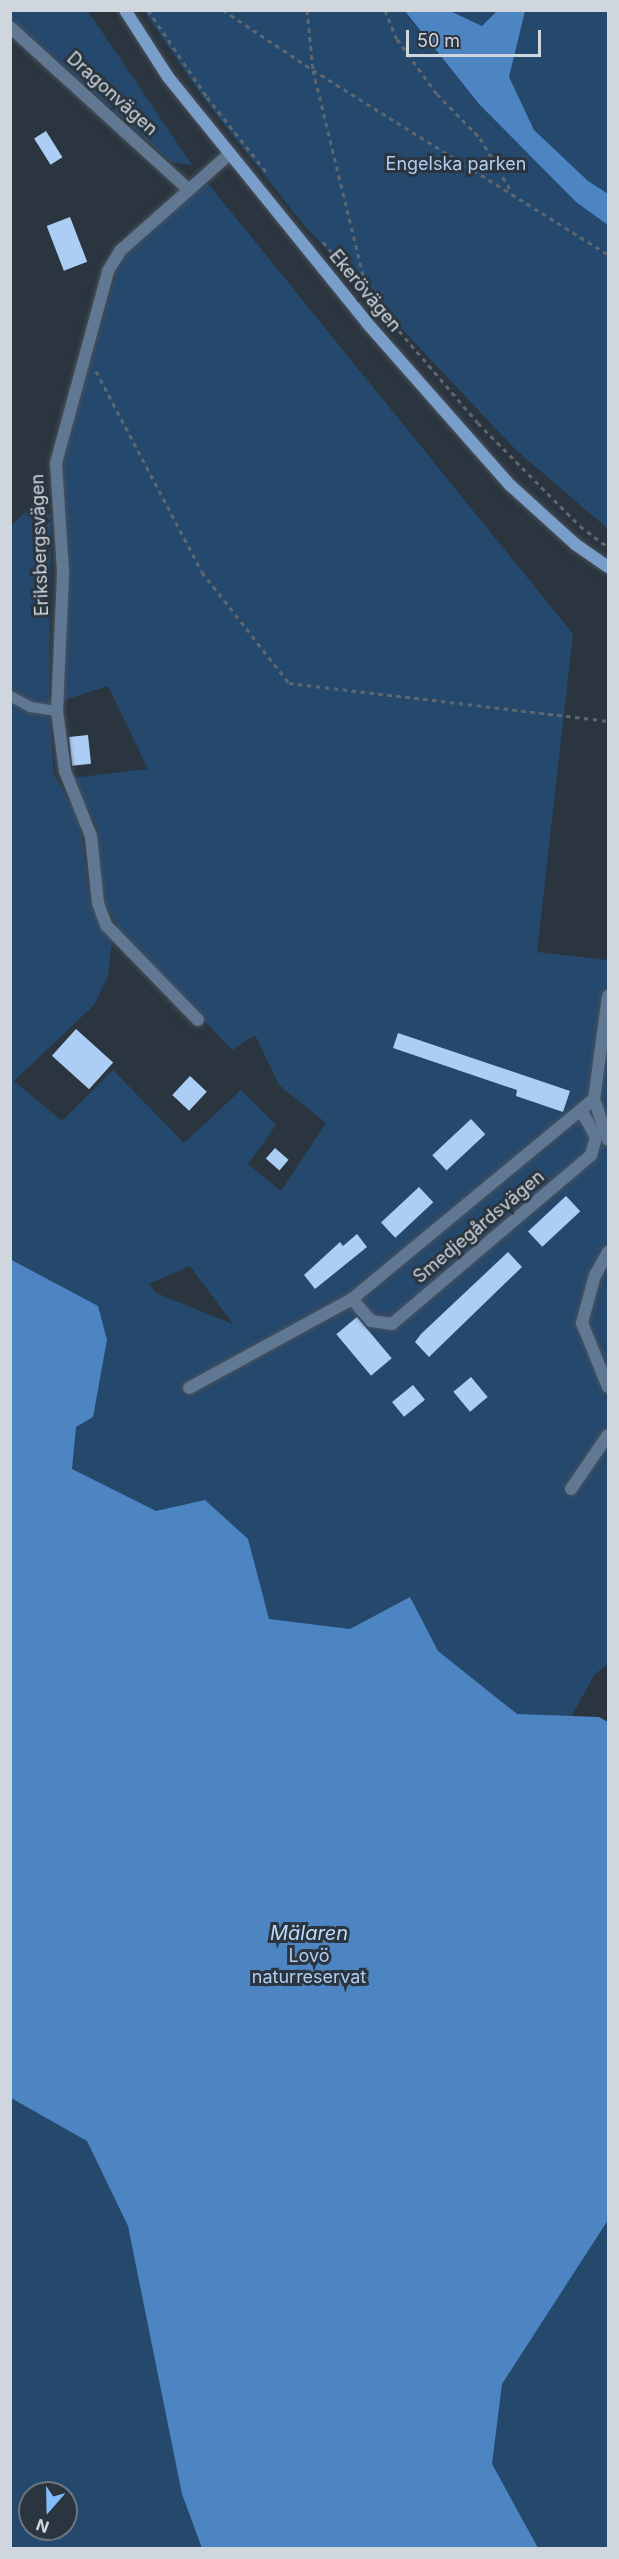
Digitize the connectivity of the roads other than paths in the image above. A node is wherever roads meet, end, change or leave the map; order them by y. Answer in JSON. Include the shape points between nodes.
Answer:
{"nodes":[{"id":1,"x":125,"y":10,"type":"edge"},
{"id":2,"x":10,"y":27,"type":"edge"},
{"id":3,"x":228,"y":155,"type":"junction"},
{"id":4,"x":188,"y":189,"type":"junction"},
{"id":5,"x":609,"y":567,"type":"edge"},
{"id":6,"x":10,"y":696,"type":"edge"},
{"id":7,"x":57,"y":711,"type":"junction"},
{"id":8,"x":609,"y":996,"type":"edge"},
{"id":9,"x":198,"y":1020,"type":"dead end"},
{"id":10,"x":594,"y":1099,"type":"junction"},
{"id":11,"x":582,"y":1112,"type":"junction"},
{"id":12,"x":609,"y":1140,"type":"edge"},
{"id":13,"x":609,"y":1252,"type":"edge"},
{"id":14,"x":352,"y":1299,"type":"junction"},
{"id":15,"x":609,"y":1386,"type":"edge"},
{"id":16,"x":189,"y":1388,"type":"dead end"},
{"id":17,"x":609,"y":1435,"type":"edge"},
{"id":18,"x":570,"y":1489,"type":"dead end"}],
"edges":[{"from":1,"to":3,"type":"main road","name":"Ekerövägen","via":[[168,77]]},
{"from":2,"to":4,"type":"street","name":"Dragonvägen"},
{"from":3,"to":4,"type":"street","name":"Eriksbergsvägen"},
{"from":3,"to":5,"type":"main road","name":"Ekerövägen","via":[[367,323],[510,485],[575,544]]},
{"from":4,"to":7,"type":"street","name":"Eriksbergsvägen","via":[[120,250],[96,303],[56,463],[63,571]]},
{"from":6,"to":7,"type":"lane","via":[[31,706]]},
{"from":7,"to":9,"type":"street","name":"Eriksbergsvägen","via":[[65,771],[92,836],[98,903],[106,925]]},
{"from":8,"to":10,"type":"street"},
{"from":10,"to":11,"type":"street","name":"Smedjegårdsvägen"},
{"from":10,"to":12,"type":"street"},
{"from":11,"to":14,"type":"street","name":"Smedjegårdsvägen"},
{"from":11,"to":14,"type":"street","name":"Smedjegårdsvägen","via":[[597,1137],[591,1155],[392,1324],[371,1321]]},
{"from":13,"to":15,"type":"street","via":[[595,1275],[582,1323]]},
{"from":14,"to":16,"type":"street","name":"Smedjegårdsvägen"},
{"from":17,"to":18,"type":"street"}]}
